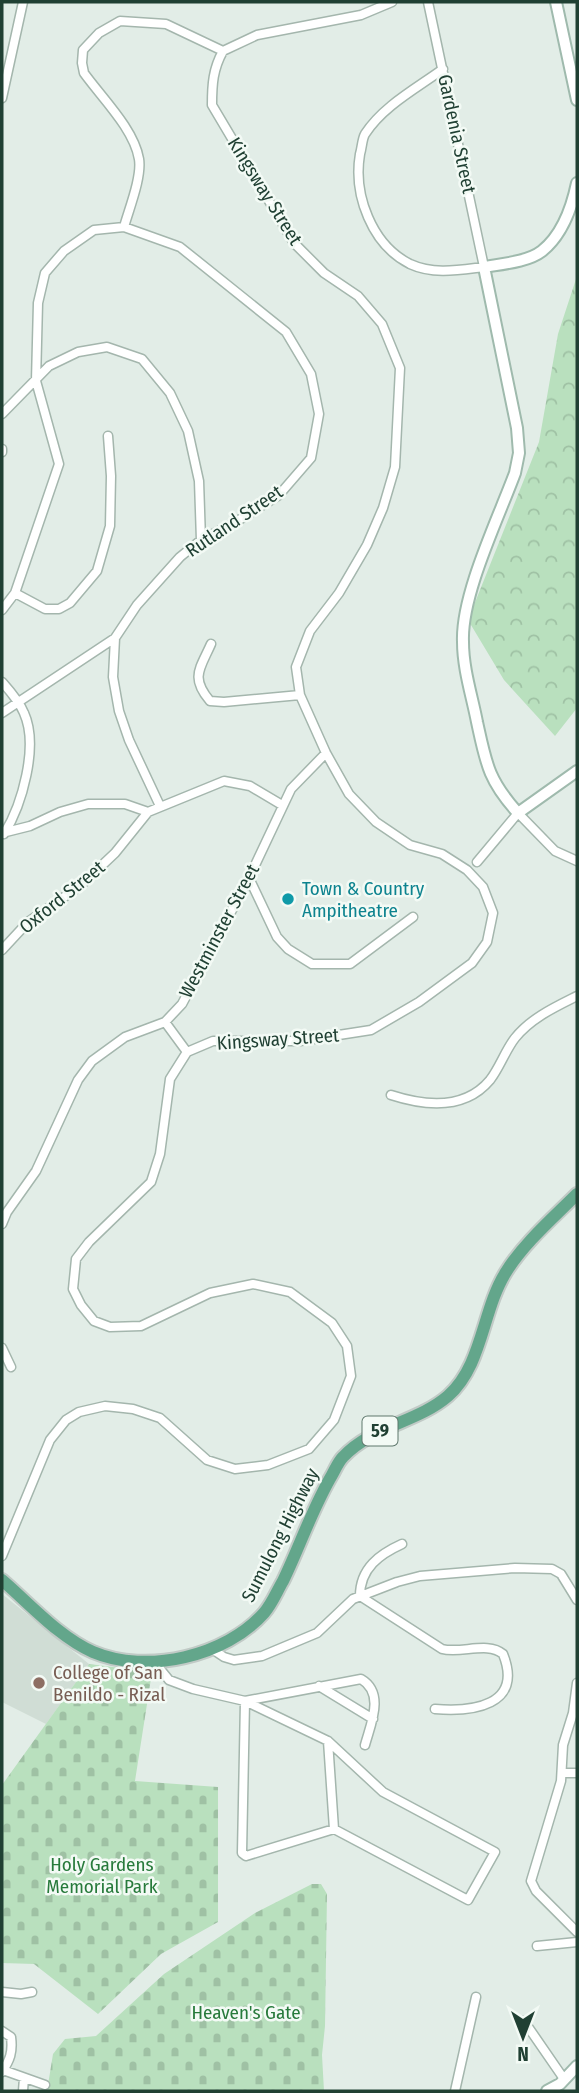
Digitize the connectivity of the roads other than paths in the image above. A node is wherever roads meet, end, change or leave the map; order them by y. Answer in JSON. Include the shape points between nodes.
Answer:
{"nodes":[{"id":1,"x":23,"y":2,"type":"edge"},
{"id":2,"x":392,"y":2,"type":"edge"},
{"id":3,"x":428,"y":2,"type":"edge"},
{"id":4,"x":555,"y":2,"type":"edge"},
{"id":5,"x":223,"y":51,"type":"junction"},
{"id":6,"x":443,"y":69,"type":"junction"},
{"id":7,"x":2,"y":98,"type":"edge"},
{"id":8,"x":577,"y":100,"type":"edge"},
{"id":9,"x":577,"y":183,"type":"edge"},
{"id":10,"x":124,"y":227,"type":"junction"},
{"id":11,"x":484,"y":267,"type":"junction"},
{"id":12,"x":36,"y":381,"type":"junction"},
{"id":13,"x":4,"y":413,"type":"edge"},
{"id":14,"x":2,"y":423,"type":"edge"},
{"id":15,"x":108,"y":436,"type":"dead end"},
{"id":16,"x":201,"y":540,"type":"junction"},
{"id":17,"x":15,"y":593,"type":"junction"},
{"id":18,"x":2,"y":610,"type":"edge"},
{"id":19,"x":116,"y":638,"type":"junction"},
{"id":20,"x":211,"y":643,"type":"dead end"},
{"id":21,"x":2,"y":682,"type":"edge"},
{"id":22,"x":300,"y":695,"type":"junction"},
{"id":23,"x":18,"y":702,"type":"junction"},
{"id":24,"x":2,"y":713,"type":"edge"},
{"id":25,"x":326,"y":752,"type":"junction"},
{"id":26,"x":577,"y":771,"type":"edge"},
{"id":27,"x":282,"y":805,"type":"junction"},
{"id":28,"x":160,"y":806,"type":"junction"},
{"id":29,"x":148,"y":812,"type":"junction"},
{"id":30,"x":518,"y":813,"type":"junction"},
{"id":31,"x":3,"y":834,"type":"edge"},
{"id":32,"x":577,"y":861,"type":"edge"},
{"id":33,"x":477,"y":862,"type":"dead end"},
{"id":34,"x":249,"y":878,"type":"junction"},
{"id":35,"x":413,"y":918,"type":"dead end"},
{"id":36,"x":2,"y":950,"type":"edge"},
{"id":37,"x":577,"y":996,"type":"edge"},
{"id":38,"x":165,"y":1023,"type":"junction"},
{"id":39,"x":187,"y":1052,"type":"junction"},
{"id":40,"x":391,"y":1095,"type":"dead end"},
{"id":41,"x":577,"y":1194,"type":"edge"},
{"id":42,"x":2,"y":1224,"type":"edge"},
{"id":43,"x":2,"y":1348,"type":"edge"},
{"id":44,"x":11,"y":1367,"type":"dead end"},
{"id":45,"x":402,"y":1544,"type":"dead end"},
{"id":46,"x":2,"y":1556,"type":"edge"},
{"id":47,"x":2,"y":1580,"type":"edge"},
{"id":48,"x":360,"y":1596,"type":"junction"},
{"id":49,"x":577,"y":1600,"type":"edge"},
{"id":50,"x":212,"y":1649,"type":"junction"},
{"id":51,"x":159,"y":1661,"type":"junction"},
{"id":52,"x":577,"y":1683,"type":"edge"},
{"id":53,"x":318,"y":1685,"type":"junction"},
{"id":54,"x":245,"y":1701,"type":"junction"},
{"id":55,"x":435,"y":1709,"type":"dead end"},
{"id":56,"x":373,"y":1719,"type":"junction"},
{"id":57,"x":328,"y":1741,"type":"junction"},
{"id":58,"x":365,"y":1745,"type":"dead end"},
{"id":59,"x":562,"y":1773,"type":"junction"},
{"id":60,"x":577,"y":1773,"type":"edge"},
{"id":61,"x":334,"y":1829,"type":"junction"},
{"id":62,"x":577,"y":1932,"type":"edge"},
{"id":63,"x":577,"y":1942,"type":"edge"},
{"id":64,"x":537,"y":1946,"type":"dead end"},
{"id":65,"x":2,"y":1992,"type":"edge"},
{"id":66,"x":32,"y":1992,"type":"dead end"},
{"id":67,"x":476,"y":1997,"type":"dead end"},
{"id":68,"x":524,"y":2021,"type":"dead end"},
{"id":69,"x":2,"y":2031,"type":"edge"},
{"id":70,"x":577,"y":2066,"type":"edge"},
{"id":71,"x":2,"y":2071,"type":"edge"},
{"id":72,"x":24,"y":2077,"type":"junction"},
{"id":73,"x":45,"y":2085,"type":"dead end"},
{"id":74,"x":563,"y":2085,"type":"edge"},
{"id":75,"x":23,"y":2091,"type":"edge"},
{"id":76,"x":455,"y":2091,"type":"edge"},
{"id":77,"x":547,"y":2091,"type":"edge"}],
"edges":[{"from":1,"to":7,"type":"street"},
{"from":2,"to":5,"type":"street","via":[[361,15],[257,35]]},
{"from":3,"to":6,"type":"street","name":"Gardenia Street"},
{"from":4,"to":8,"type":"street"},
{"from":5,"to":10,"type":"street","via":[[166,24],[120,21],[99,33],[83,50],[85,73],[130,132],[140,161]]},
{"from":5,"to":22,"type":"street","name":"Kingsway Street","via":[[215,66],[212,105],[294,243],[324,273],[358,296],[382,324],[400,368],[395,467],[383,508],[368,545],[310,631],[296,667]]},
{"from":6,"to":11,"type":"street","name":"Gardenia Street"},
{"from":6,"to":11,"type":"street","via":[[389,108],[364,135],[358,170],[362,205],[383,242],[410,264],[441,272]]},
{"from":9,"to":11,"type":"street","via":[[573,203],[557,234],[541,252]]},
{"from":10,"to":12,"type":"street","via":[[94,230],[64,251],[45,273],[38,303]]},
{"from":10,"to":16,"type":"street","name":"Rutland Street","via":[[180,247],[286,332],[311,374],[319,414],[311,458],[279,495]]},
{"from":11,"to":30,"type":"street","via":[[519,453],[464,615],[464,663],[486,766],[500,793]]},
{"from":12,"to":13,"type":"street"},
{"from":12,"to":16,"type":"street","via":[[49,366],[78,352],[107,347],[142,359],[170,393],[188,431],[199,481]]},
{"from":12,"to":17,"type":"street","via":[[59,464]]},
{"from":13,"to":14,"type":"street"},
{"from":15,"to":17,"type":"street","via":[[110,526],[97,571],[70,603],[59,609],[45,609]]},
{"from":16,"to":19,"type":"street","name":"Rutland Street","via":[[159,579]]},
{"from":17,"to":18,"type":"street"},
{"from":19,"to":23,"type":"street"},
{"from":19,"to":28,"type":"street","name":"Rutland Street","via":[[113,677],[119,711]]},
{"from":20,"to":22,"type":"street","via":[[197,675],[199,688],[210,701]]},
{"from":21,"to":23,"type":"street"},
{"from":22,"to":25,"type":"street","name":"Kingsway Street"},
{"from":23,"to":24,"type":"street"},
{"from":23,"to":31,"type":"street","via":[[30,744],[20,799]]},
{"from":25,"to":27,"type":"street","name":"Westminster Street","via":[[290,789]]},
{"from":25,"to":39,"type":"street","name":"Kingsway Street","via":[[349,794],[376,822],[410,845],[458,864],[483,887],[493,913],[487,942],[472,963],[371,1030],[300,1041],[213,1041]]},
{"from":26,"to":30,"type":"street"},
{"from":27,"to":28,"type":"street","via":[[250,786],[224,781]]},
{"from":27,"to":34,"type":"street","name":"Westminster Street"},
{"from":28,"to":29,"type":"street"},
{"from":29,"to":31,"type":"street","via":[[125,804],[88,804]]},
{"from":29,"to":36,"type":"street","name":"Oxford Street","via":[[115,853],[80,886],[27,922]]},
{"from":30,"to":32,"type":"street","via":[[555,851]]},
{"from":30,"to":33,"type":"street"},
{"from":34,"to":35,"type":"street","via":[[277,937],[312,964],[350,964]]},
{"from":34,"to":38,"type":"street","name":"Westminster Street","via":[[182,1004]]},
{"from":37,"to":40,"type":"street","via":[[530,1022],[491,1079],[465,1100],[431,1103]]},
{"from":38,"to":39,"type":"street"},
{"from":38,"to":42,"type":"street","via":[[125,1037],[92,1060],[36,1171]]},
{"from":39,"to":46,"type":"street","via":[[170,1079],[160,1154],[151,1182],[76,1259],[73,1289],[94,1321],[110,1327],[141,1326],[210,1293],[253,1284],[290,1292],[332,1322],[347,1346],[351,1377],[347,1392],[334,1420],[309,1449],[268,1465],[235,1469],[207,1460],[160,1418],[105,1406],[79,1412],[50,1440]]},
{"from":41,"to":50,"type":"main road","name":"Sumulong Highway","number":"59","via":[[506,1272],[467,1370],[449,1395],[373,1434],[343,1458],[320,1495],[265,1612],[230,1642]]},
{"from":43,"to":44,"type":"street"},
{"from":45,"to":48,"type":"street","via":[[369,1566]]},
{"from":47,"to":51,"type":"main road","name":"Sumulong Highway","number":"59","via":[[91,1651],[112,1658]]},
{"from":48,"to":49,"type":"street","via":[[420,1576],[536,1568],[558,1571]]},
{"from":48,"to":50,"type":"street","via":[[317,1633],[262,1656],[234,1660]]},
{"from":48,"to":55,"type":"street","via":[[442,1649],[492,1648],[503,1654],[507,1682],[498,1698],[470,1710]]},
{"from":50,"to":51,"type":"main road","name":"Sumulong Highway","number":"59"},
{"from":51,"to":54,"type":"street","via":[[169,1680]]},
{"from":52,"to":59,"type":"street","via":[[563,1745]]},
{"from":53,"to":54,"type":"street"},
{"from":53,"to":56,"type":"street"},
{"from":53,"to":56,"type":"street","via":[[361,1679],[370,1684],[375,1696]]},
{"from":54,"to":57,"type":"street"},
{"from":54,"to":61,"type":"street","via":[[242,1853],[246,1856]]},
{"from":56,"to":58,"type":"street"},
{"from":57,"to":61,"type":"street"},
{"from":57,"to":61,"type":"street","via":[[383,1792],[495,1852],[468,1900]]},
{"from":59,"to":60,"type":"street"},
{"from":59,"to":62,"type":"street","via":[[531,1881]]},
{"from":63,"to":64,"type":"street"},
{"from":65,"to":66,"type":"street"},
{"from":67,"to":76,"type":"street"},
{"from":68,"to":74,"type":"street"},
{"from":69,"to":71,"type":"street","via":[[11,2037],[12,2050]]},
{"from":70,"to":74,"type":"street"},
{"from":71,"to":72,"type":"street"},
{"from":72,"to":73,"type":"street"},
{"from":72,"to":75,"type":"street"},
{"from":74,"to":77,"type":"street"}]}
